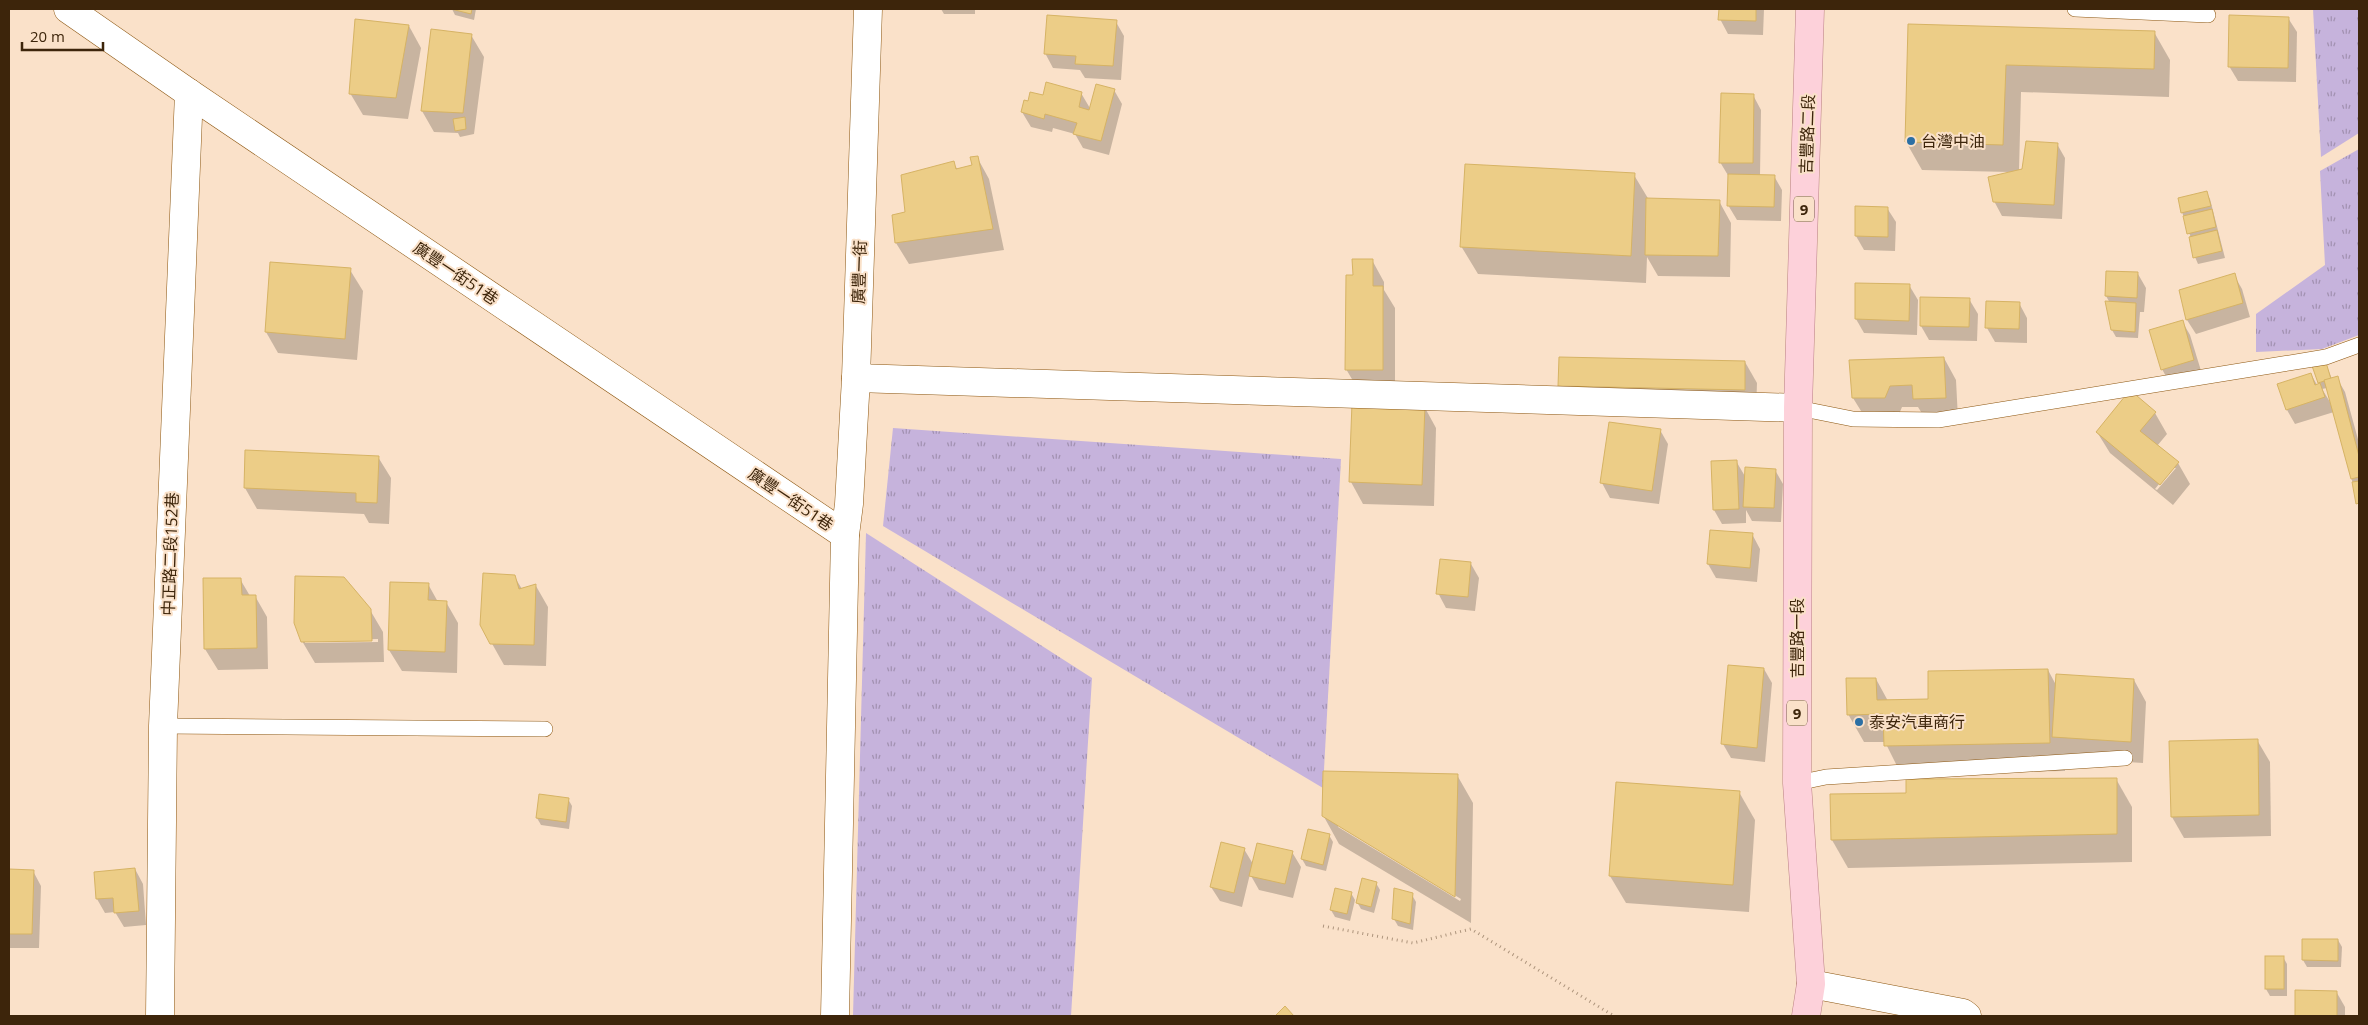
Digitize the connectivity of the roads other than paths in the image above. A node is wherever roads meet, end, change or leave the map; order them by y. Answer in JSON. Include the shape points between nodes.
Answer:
{"nodes":[{"id":1,"x":68,"y":9,"type":"edge"},
{"id":2,"x":868,"y":9,"type":"edge"},
{"id":3,"x":1810,"y":9,"type":"edge"},
{"id":4,"x":2075,"y":9,"type":"edge"},
{"id":5,"x":2208,"y":14,"type":"dead end"},
{"id":6,"x":189,"y":92,"type":"junction"},
{"id":7,"x":2359,"y":345,"type":"edge"},
{"id":8,"x":856,"y":378,"type":"junction"},
{"id":9,"x":1798,"y":408,"type":"junction"},
{"id":10,"x":845,"y":535,"type":"junction"},
{"id":11,"x":163,"y":726,"type":"junction"},
{"id":12,"x":545,"y":729,"type":"dead end"},
{"id":13,"x":2125,"y":758,"type":"dead end"},
{"id":14,"x":1797,"y":784,"type":"junction"},
{"id":15,"x":1811,"y":984,"type":"junction"},
{"id":16,"x":160,"y":1016,"type":"edge"},
{"id":17,"x":834,"y":1016,"type":"edge"},
{"id":18,"x":1806,"y":1016,"type":"edge"},
{"id":19,"x":1967,"y":1016,"type":"edge"}],
"edges":[{"from":1,"to":6,"type":"street","name":"廣豐一街51巷"},
{"from":2,"to":8,"type":"street","name":"廣豐一街"},
{"from":3,"to":9,"type":"main road","name":"吉豐路二段","number":"9"},
{"from":4,"to":5,"type":"lane"},
{"from":6,"to":10,"type":"street","name":"廣豐一街51巷"},
{"from":6,"to":11,"type":"street","name":"中正路二段152巷"},
{"from":7,"to":9,"type":"lane","via":[[2326,357],[1938,420],[1853,418]]},
{"from":8,"to":9,"type":"street"},
{"from":8,"to":10,"type":"street","name":"廣豐一街"},
{"from":9,"to":14,"type":"main road","name":"吉豐路一段","number":"9"},
{"from":10,"to":17,"type":"street","name":"廣豐一街"},
{"from":11,"to":12,"type":"lane"},
{"from":11,"to":16,"type":"street","name":"中正路二段152巷"},
{"from":13,"to":14,"type":"lane","via":[[1826,777]]},
{"from":14,"to":15,"type":"main road","name":"吉豐路一段","number":"9"},
{"from":15,"to":18,"type":"main road","name":"吉豐路一段","number":"9"},
{"from":15,"to":19,"type":"street"}]}
